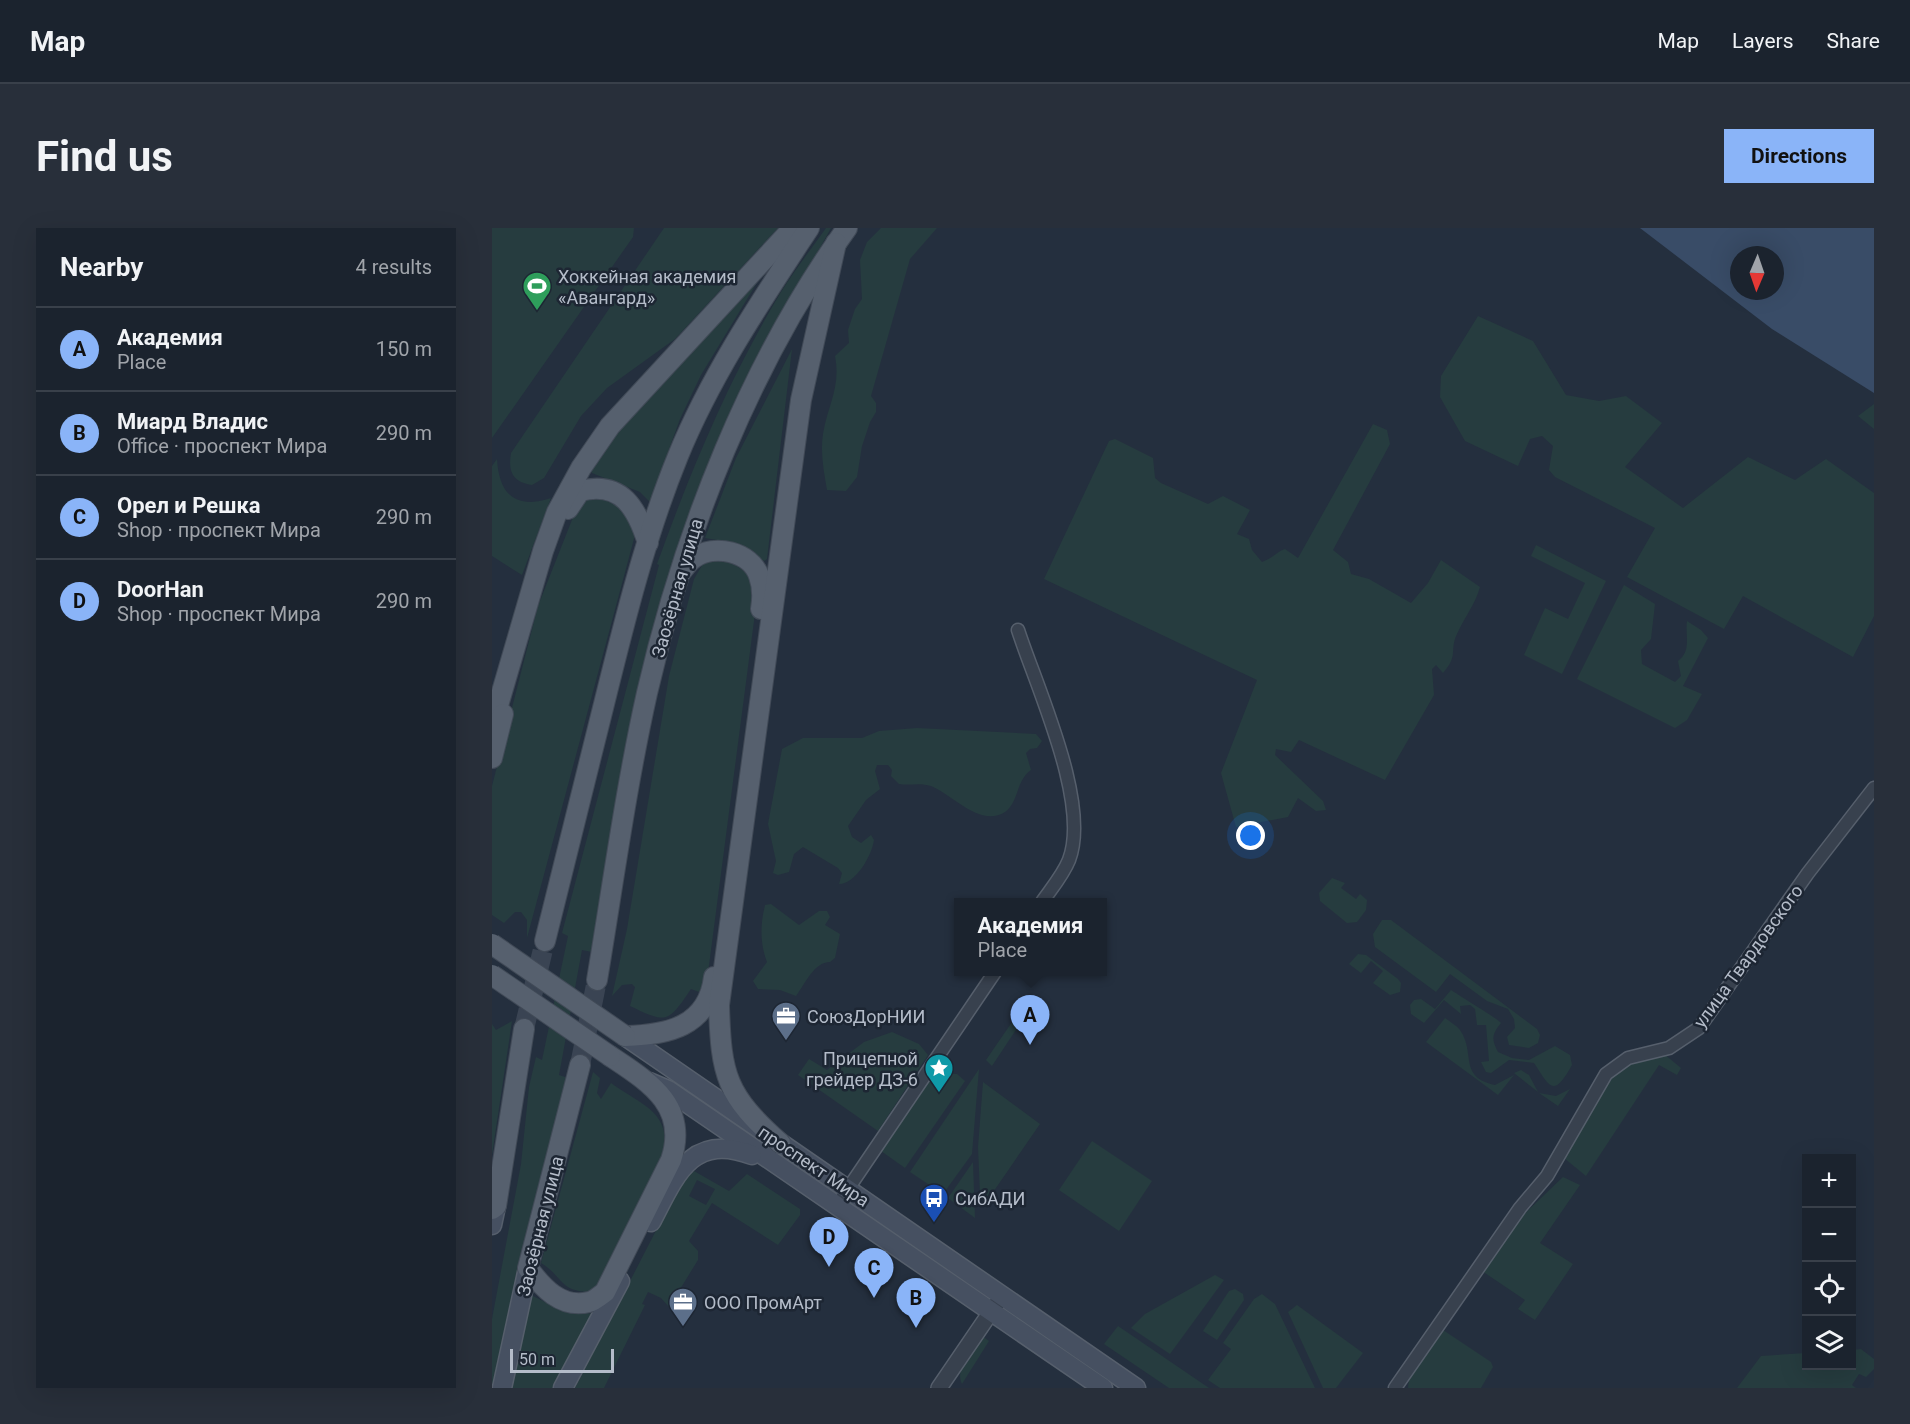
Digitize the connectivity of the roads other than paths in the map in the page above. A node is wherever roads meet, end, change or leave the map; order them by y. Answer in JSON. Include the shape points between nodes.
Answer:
{"nodes":[{"id":1,"x":794,"y":228,"type":"edge"},
{"id":2,"x":809,"y":228,"type":"edge"},
{"id":3,"x":841,"y":236,"type":"edge"},
{"id":4,"x":648,"y":543,"type":"junction"},
{"id":5,"x":679,"y":574,"type":"junction"},
{"id":6,"x":1018,"y":630,"type":"dead end"},
{"id":7,"x":492,"y":726,"type":"edge"},
{"id":8,"x":492,"y":758,"type":"edge"},
{"id":9,"x":1874,"y":788,"type":"edge"},
{"id":10,"x":1045,"y":898,"type":"edge"},
{"id":11,"x":545,"y":941,"type":"tunnel mouth"},
{"id":12,"x":492,"y":944,"type":"edge"},
{"id":13,"x":492,"y":975,"type":"edge"},
{"id":14,"x":992,"y":976,"type":"edge"},
{"id":15,"x":597,"y":980,"type":"tunnel mouth"},
{"id":16,"x":525,"y":1029,"type":"tunnel mouth"},
{"id":17,"x":625,"y":1036,"type":"junction"},
{"id":18,"x":580,"y":1065,"type":"tunnel mouth"},
{"id":19,"x":649,"y":1082,"type":"junction"},
{"id":20,"x":780,"y":1143,"type":"junction"},
{"id":21,"x":770,"y":1161,"type":"junction"},
{"id":22,"x":848,"y":1190,"type":"junction"},
{"id":23,"x":837,"y":1205,"type":"junction"},
{"id":24,"x":493,"y":1213,"type":"edge"},
{"id":25,"x":528,"y":1268,"type":"junction"},
{"id":26,"x":1002,"y":1295,"type":"junction"},
{"id":27,"x":991,"y":1311,"type":"junction"},
{"id":28,"x":502,"y":1388,"type":"edge"},
{"id":29,"x":563,"y":1388,"type":"edge"},
{"id":30,"x":939,"y":1388,"type":"edge"},
{"id":31,"x":1103,"y":1388,"type":"edge"},
{"id":32,"x":1137,"y":1388,"type":"edge"},
{"id":33,"x":1395,"y":1388,"type":"edge"}],
"edges":[{"from":1,"to":7,"type":"main road","via":[[610,426],[581,468],[557,512],[543,551]]},
{"from":2,"to":4,"type":"main road","via":[[763,297],[707,394],[678,456]]},
{"from":3,"to":5,"type":"main road","name":"Заозёрная улица","via":[[754,386],[699,514]]},
{"from":3,"to":20,"type":"main road","via":[[801,400],[719,1005],[722,1054],[731,1087],[750,1117]]},
{"from":4,"to":8,"type":"main road","via":[[639,516],[627,499],[602,489],[580,490],[550,553]]},
{"from":4,"to":11,"type":"main road","via":[[622,630]]},
{"from":5,"to":15,"type":"main road","name":"Заозёрная улица","via":[[647,694]]},
{"from":5,"to":17,"type":"main road","via":[[694,558],[716,550],[729,552],[751,563],[759,574],[763,594],[713,985],[698,1012],[677,1030]]},
{"from":6,"to":10,"type":"street","via":[[1058,742],[1073,819],[1069,859]]},
{"from":9,"to":33,"type":"street","name":"улица Твардовского","via":[[1802,881],[1699,1028],[1668,1048],[1628,1058],[1606,1074],[1546,1176]]},
{"from":12,"to":17,"type":"main road","name":"проспект Мира","bridge":true},
{"from":13,"to":19,"type":"main road","name":"проспект Мира","bridge":true},
{"from":14,"to":22,"type":"street"},
{"from":16,"to":24,"type":"main road"},
{"from":17,"to":20,"type":"main road","name":"проспект Мира"},
{"from":18,"to":25,"type":"main road","name":"Заозёрная улица"},
{"from":19,"to":21,"type":"main road","name":"проспект Мира","via":[[668,1090]]},
{"from":19,"to":25,"type":"main road","via":[[673,1117],[675,1149],[606,1292],[589,1302],[564,1300],[545,1291]]},
{"from":20,"to":22,"type":"main road","name":"проспект Мира"},
{"from":21,"to":23,"type":"main road","name":"проспект Мира"},
{"from":21,"to":29,"type":"main road","via":[[739,1150],[712,1147],[682,1166]]},
{"from":22,"to":23,"type":"street"},
{"from":22,"to":26,"type":"main road","name":"проспект Мира"},
{"from":23,"to":27,"type":"main road","name":"проспект Мира"},
{"from":25,"to":28,"type":"main road","name":"Заозёрная улица"},
{"from":26,"to":27,"type":"street"},
{"from":26,"to":32,"type":"main road","name":"проспект Мира"},
{"from":27,"to":30,"type":"street"},
{"from":27,"to":31,"type":"main road","name":"проспект Мира"}]}
